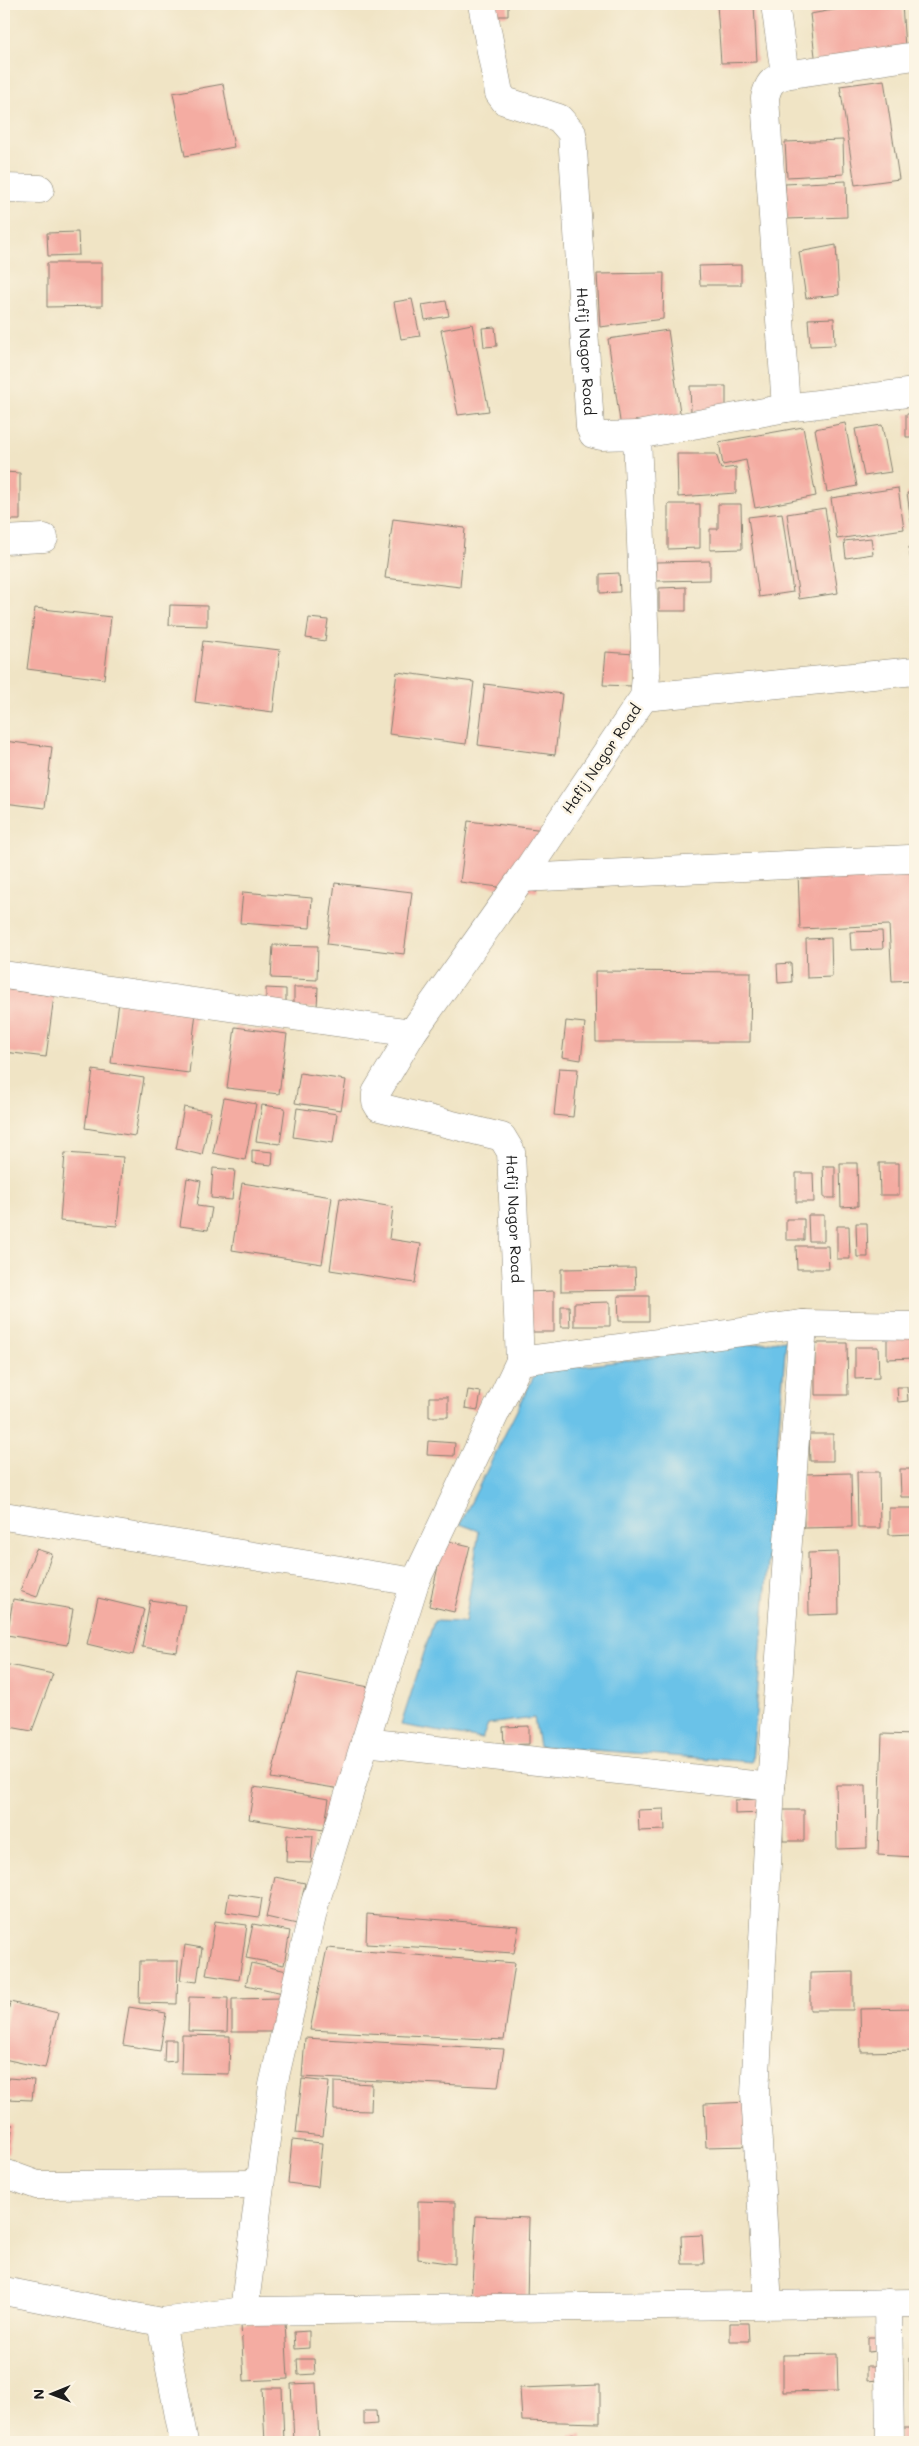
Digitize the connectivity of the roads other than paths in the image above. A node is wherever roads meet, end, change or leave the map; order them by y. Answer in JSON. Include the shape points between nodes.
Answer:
{"nodes":[{"id":1,"x":482,"y":4,"type":"edge"},
{"id":2,"x":775,"y":4,"type":"edge"},
{"id":3,"x":915,"y":56,"type":"edge"},
{"id":4,"x":785,"y":75,"type":"junction"},
{"id":5,"x":4,"y":188,"type":"edge"},
{"id":6,"x":40,"y":189,"type":"dead end"},
{"id":7,"x":915,"y":392,"type":"edge"},
{"id":8,"x":786,"y":408,"type":"junction"},
{"id":9,"x":638,"y":436,"type":"junction"},
{"id":10,"x":44,"y":538,"type":"dead end"},
{"id":11,"x":4,"y":540,"type":"edge"},
{"id":12,"x":915,"y":671,"type":"edge"},
{"id":13,"x":644,"y":697,"type":"junction"},
{"id":14,"x":910,"y":859,"type":"dead end"},
{"id":15,"x":522,"y":878,"type":"junction"},
{"id":16,"x":4,"y":975,"type":"edge"},
{"id":17,"x":412,"y":1034,"type":"junction"},
{"id":18,"x":803,"y":1324,"type":"junction"},
{"id":19,"x":915,"y":1326,"type":"edge"},
{"id":20,"x":520,"y":1361,"type":"junction"},
{"id":21,"x":4,"y":1516,"type":"edge"},
{"id":22,"x":415,"y":1582,"type":"junction"},
{"id":23,"x":365,"y":1742,"type":"junction"},
{"id":24,"x":771,"y":1787,"type":"junction"},
{"id":25,"x":4,"y":2173,"type":"edge"},
{"id":26,"x":260,"y":2184,"type":"junction"},
{"id":27,"x":4,"y":2291,"type":"edge"},
{"id":28,"x":888,"y":2303,"type":"junction"},
{"id":29,"x":915,"y":2303,"type":"edge"},
{"id":30,"x":768,"y":2304,"type":"junction"},
{"id":31,"x":244,"y":2311,"type":"junction"},
{"id":32,"x":161,"y":2322,"type":"junction"},
{"id":33,"x":184,"y":2442,"type":"edge"},
{"id":34,"x":890,"y":2442,"type":"edge"}],
"edges":[{"from":1,"to":9,"type":"street","name":"Hafij Nagor Road","via":[[499,93],[505,101],[559,118],[572,133],[590,427],[593,434],[602,436]]},
{"from":2,"to":4,"type":"street"},
{"from":3,"to":4,"type":"street"},
{"from":4,"to":8,"type":"street","via":[[774,79],[765,98]]},
{"from":5,"to":6,"type":"street"},
{"from":7,"to":8,"type":"street"},
{"from":8,"to":9,"type":"street"},
{"from":9,"to":13,"type":"street","name":"Hafij Nagor Road"},
{"from":10,"to":11,"type":"street"},
{"from":12,"to":13,"type":"street"},
{"from":13,"to":15,"type":"street","name":"Hafij Nagor Road"},
{"from":14,"to":15,"type":"street"},
{"from":15,"to":17,"type":"street","name":"Hafij Nagor Road"},
{"from":16,"to":17,"type":"street"},
{"from":17,"to":20,"type":"street","name":"Hafij Nagor Road","via":[[376,1093],[379,1107],[502,1137],[511,1152]]},
{"from":18,"to":19,"type":"street"},
{"from":18,"to":20,"type":"street"},
{"from":18,"to":24,"type":"street"},
{"from":20,"to":22,"type":"street"},
{"from":21,"to":22,"type":"street"},
{"from":22,"to":23,"type":"street"},
{"from":23,"to":24,"type":"street"},
{"from":23,"to":26,"type":"street","via":[[312,1912],[273,2085]]},
{"from":24,"to":30,"type":"street","via":[[755,2094]]},
{"from":25,"to":26,"type":"street","via":[[37,2185]]},
{"from":26,"to":31,"type":"street"},
{"from":27,"to":32,"type":"street"},
{"from":28,"to":29,"type":"street"},
{"from":28,"to":30,"type":"street"},
{"from":28,"to":34,"type":"street"},
{"from":30,"to":31,"type":"street"},
{"from":31,"to":32,"type":"street"},
{"from":32,"to":33,"type":"street"}]}
